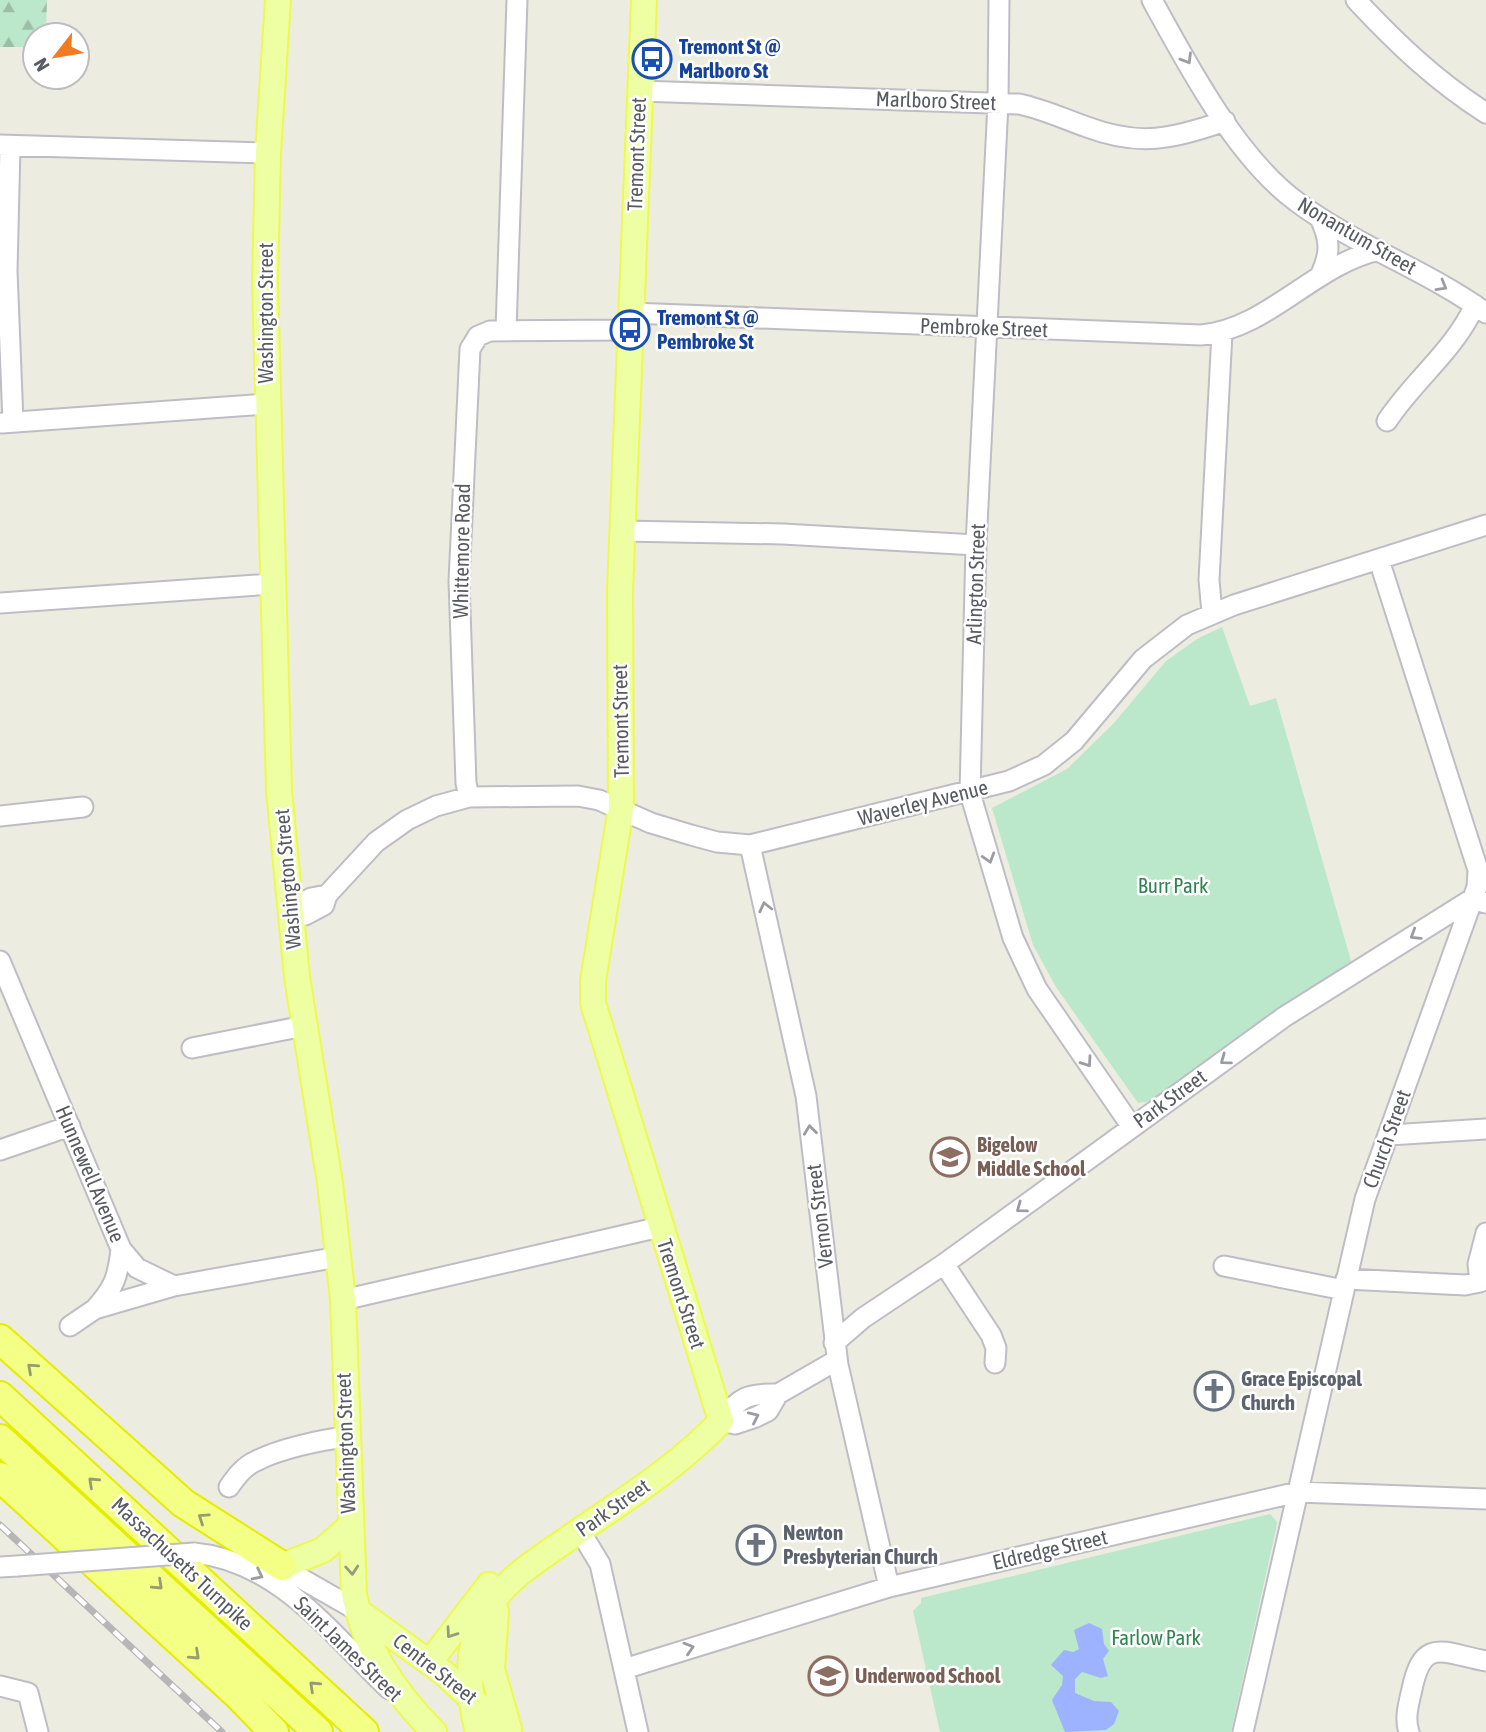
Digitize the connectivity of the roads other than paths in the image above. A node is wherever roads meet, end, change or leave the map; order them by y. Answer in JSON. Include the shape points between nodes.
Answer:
{"nodes":[{"id":1,"x":278,"y":0,"type":"edge"},
{"id":2,"x":517,"y":0,"type":"edge"},
{"id":3,"x":643,"y":0,"type":"edge"},
{"id":4,"x":999,"y":0,"type":"edge"},
{"id":5,"x":1152,"y":0,"type":"edge"},
{"id":6,"x":1356,"y":0,"type":"edge"},
{"id":7,"x":640,"y":91,"type":"junction"},
{"id":8,"x":998,"y":103,"type":"junction"},
{"id":9,"x":1486,"y":113,"type":"edge"},
{"id":10,"x":1225,"y":121,"type":"junction"},
{"id":11,"x":5,"y":145,"type":"edge"},
{"id":12,"x":268,"y":153,"type":"junction"},
{"id":13,"x":1320,"y":218,"type":"junction"},
{"id":14,"x":1379,"y":250,"type":"junction"},
{"id":15,"x":1321,"y":274,"type":"junction"},
{"id":16,"x":1480,"y":309,"type":"edge"},
{"id":17,"x":631,"y":322,"type":"junction"},
{"id":18,"x":986,"y":328,"type":"junction"},
{"id":19,"x":506,"y":330,"type":"junction"},
{"id":20,"x":1222,"y":333,"type":"junction"},
{"id":21,"x":266,"y":404,"type":"junction"},
{"id":22,"x":1387,"y":421,"type":"dead end"},
{"id":23,"x":6,"y":422,"type":"edge"},
{"id":24,"x":1486,"y":525,"type":"edge"},
{"id":25,"x":622,"y":531,"type":"junction"},
{"id":26,"x":976,"y":545,"type":"junction"},
{"id":27,"x":1379,"y":560,"type":"junction"},
{"id":28,"x":272,"y":584,"type":"junction"},
{"id":29,"x":0,"y":603,"type":"edge"},
{"id":30,"x":1212,"y":613,"type":"junction"},
{"id":31,"x":970,"y":793,"type":"junction"},
{"id":32,"x":469,"y":797,"type":"junction"},
{"id":33,"x":83,"y":807,"type":"dead end"},
{"id":34,"x":621,"y":808,"type":"junction"},
{"id":35,"x":0,"y":817,"type":"edge"},
{"id":36,"x":750,"y":845,"type":"junction"},
{"id":37,"x":1482,"y":864,"type":"edge"},
{"id":38,"x":1479,"y":901,"type":"edge"},
{"id":39,"x":289,"y":910,"type":"junction"},
{"id":40,"x":0,"y":961,"type":"edge"},
{"id":41,"x":6,"y":994,"type":"edge"},
{"id":42,"x":304,"y":1027,"type":"junction"},
{"id":43,"x":192,"y":1048,"type":"dead end"},
{"id":44,"x":70,"y":1126,"type":"junction"},
{"id":45,"x":1132,"y":1127,"type":"junction"},
{"id":46,"x":1486,"y":1129,"type":"edge"},
{"id":47,"x":1389,"y":1135,"type":"junction"},
{"id":48,"x":0,"y":1150,"type":"edge"},
{"id":49,"x":660,"y":1227,"type":"junction"},
{"id":50,"x":1486,"y":1233,"type":"edge"},
{"id":51,"x":121,"y":1249,"type":"junction"},
{"id":52,"x":338,"y":1257,"type":"junction"},
{"id":53,"x":944,"y":1264,"type":"junction"},
{"id":54,"x":1224,"y":1266,"type":"dead end"},
{"id":55,"x":1345,"y":1284,"type":"junction"},
{"id":56,"x":174,"y":1286,"type":"junction"},
{"id":57,"x":343,"y":1300,"type":"junction"},
{"id":58,"x":830,"y":1301,"type":"junction"},
{"id":59,"x":95,"y":1309,"type":"junction"},
{"id":60,"x":863,"y":1318,"type":"junction"},
{"id":61,"x":70,"y":1326,"type":"dead end"},
{"id":62,"x":0,"y":1339,"type":"edge"},
{"id":63,"x":836,"y":1352,"type":"junction"},
{"id":64,"x":995,"y":1363,"type":"dead end"},
{"id":65,"x":0,"y":1396,"type":"edge"},
{"id":66,"x":721,"y":1421,"type":"junction"},
{"id":67,"x":346,"y":1437,"type":"junction"},
{"id":68,"x":0,"y":1439,"type":"edge"},
{"id":69,"x":0,"y":1477,"type":"edge"},
{"id":70,"x":229,"y":1487,"type":"dead end"},
{"id":71,"x":1298,"y":1492,"type":"junction"},
{"id":72,"x":1486,"y":1499,"type":"edge"},
{"id":73,"x":349,"y":1527,"type":"junction"},
{"id":74,"x":580,"y":1531,"type":"junction"},
{"id":75,"x":194,"y":1553,"type":"junction"},
{"id":76,"x":539,"y":1559,"type":"junction"},
{"id":77,"x":8,"y":1566,"type":"edge"},
{"id":78,"x":282,"y":1566,"type":"junction"},
{"id":79,"x":889,"y":1587,"type":"junction"},
{"id":80,"x":501,"y":1590,"type":"junction"},
{"id":81,"x":358,"y":1611,"type":"junction"},
{"id":82,"x":1486,"y":1661,"type":"edge"},
{"id":83,"x":430,"y":1662,"type":"junction"},
{"id":84,"x":624,"y":1669,"type":"junction"},
{"id":85,"x":0,"y":1686,"type":"edge"},
{"id":86,"x":471,"y":1697,"type":"junction"},
{"id":87,"x":428,"y":1726,"type":"edge"},
{"id":88,"x":38,"y":1732,"type":"edge"},
{"id":89,"x":274,"y":1732,"type":"edge"},
{"id":90,"x":318,"y":1732,"type":"edge"},
{"id":91,"x":364,"y":1732,"type":"edge"},
{"id":92,"x":478,"y":1732,"type":"edge"},
{"id":93,"x":509,"y":1732,"type":"edge"},
{"id":94,"x":638,"y":1732,"type":"edge"},
{"id":95,"x":1243,"y":1732,"type":"edge"},
{"id":96,"x":1409,"y":1732,"type":"edge"}],
"edges":[{"from":1,"to":12,"type":"main road","name":"Washington Street"},
{"from":2,"to":19,"type":"street"},
{"from":3,"to":7,"type":"main road","name":"Tremont Street"},
{"from":4,"to":8,"type":"street","name":"Arlington Street"},
{"from":5,"to":10,"type":"street","name":"Nonantum Street","one_way":true},
{"from":6,"to":9,"type":"street","via":[[1413,60]]},
{"from":7,"to":8,"type":"street","name":"Marlboro Street"},
{"from":7,"to":17,"type":"main road","name":"Tremont Street"},
{"from":8,"to":10,"type":"street","name":"Marlboro Street","via":[[1039,108],[1132,140],[1158,140]]},
{"from":8,"to":18,"type":"street","name":"Arlington Street"},
{"from":10,"to":13,"type":"street","name":"Nonantum Street","via":[[1264,173]]},
{"from":11,"to":12,"type":"street"},
{"from":11,"to":23,"type":"street"},
{"from":12,"to":21,"type":"main road","name":"Washington Street"},
{"from":13,"to":14,"type":"street","name":"Nonantum Street"},
{"from":13,"to":15,"type":"street","via":[[1329,239]]},
{"from":14,"to":15,"type":"street","name":"Pembroke Street"},
{"from":14,"to":16,"type":"street","name":"Nonantum Street","one_way":true},
{"from":15,"to":20,"type":"street","name":"Pembroke Street","via":[[1246,323]]},
{"from":16,"to":22,"type":"street"},
{"from":17,"to":18,"type":"street","name":"Pembroke Street"},
{"from":17,"to":19,"type":"street","name":"Pembroke Street"},
{"from":17,"to":25,"type":"main road","name":"Tremont Street"},
{"from":18,"to":20,"type":"street","name":"Pembroke Street"},
{"from":18,"to":26,"type":"street","name":"Arlington Street"},
{"from":19,"to":32,"type":"street","name":"Whittemore Road","via":[[478,336],[467,368],[459,581]]},
{"from":20,"to":30,"type":"street","via":[[1209,580]]},
{"from":21,"to":23,"type":"street"},
{"from":21,"to":28,"type":"main road","name":"Washington Street"},
{"from":24,"to":27,"type":"street","name":"Waverley Avenue"},
{"from":25,"to":26,"type":"street"},
{"from":25,"to":34,"type":"main road","name":"Tremont Street"},
{"from":26,"to":31,"type":"street","name":"Arlington Street"},
{"from":27,"to":30,"type":"street","name":"Waverley Avenue"},
{"from":27,"to":37,"type":"street","name":"Church Street"},
{"from":28,"to":29,"type":"street"},
{"from":28,"to":39,"type":"main road","name":"Washington Street","via":[[279,790]]},
{"from":30,"to":31,"type":"street","name":"Waverley Avenue","via":[[1187,625],[1143,659],[1074,741],[1044,765]]},
{"from":31,"to":36,"type":"street","name":"Waverley Avenue"},
{"from":31,"to":45,"type":"street","name":"Arlington Street","one_way":true,"via":[[1024,964]]},
{"from":32,"to":34,"type":"street","name":"Waverley Avenue","via":[[578,796]]},
{"from":32,"to":39,"type":"street","name":"Waverley Avenue","via":[[407,820],[376,842],[327,895]]},
{"from":33,"to":35,"type":"street"},
{"from":34,"to":36,"type":"street","name":"Waverley Avenue","via":[[691,835]]},
{"from":34,"to":49,"type":"main road","name":"Tremont Street","via":[[593,1003]]},
{"from":58,"to":36,"type":"street","name":"Vernon Street","one_way":true,"via":[[802,1074]]},
{"from":37,"to":38,"type":"street","name":"Church Street"},
{"from":38,"to":45,"type":"street","name":"Park Street","one_way":true,"via":[[1284,1017]]},
{"from":38,"to":47,"type":"street","name":"Church Street"},
{"from":39,"to":42,"type":"main road","name":"Washington Street"},
{"from":40,"to":41,"type":"street","name":"Hunnewell Avenue"},
{"from":41,"to":44,"type":"street","name":"Hunnewell Avenue"},
{"from":42,"to":43,"type":"street"},
{"from":42,"to":52,"type":"main road","name":"Washington Street"},
{"from":44,"to":48,"type":"street"},
{"from":44,"to":51,"type":"street","name":"Hunnewell Avenue"},
{"from":45,"to":53,"type":"street","name":"Park Street","one_way":true},
{"from":46,"to":47,"type":"street"},
{"from":47,"to":55,"type":"street","name":"Church Street","via":[[1365,1199]]},
{"from":49,"to":57,"type":"street"},
{"from":49,"to":66,"type":"main road","name":"Tremont Street"},
{"from":50,"to":55,"type":"street","via":[[1478,1264],[1480,1282]]},
{"from":51,"to":56,"type":"street","name":"Hunnewell Avenue","via":[[137,1268]]},
{"from":51,"to":59,"type":"street","via":[[111,1291]]},
{"from":52,"to":56,"type":"street"},
{"from":52,"to":57,"type":"main road","name":"Washington Street"},
{"from":53,"to":60,"type":"street","name":"Park Street"},
{"from":53,"to":64,"type":"street","via":[[990,1335],[996,1348]]},
{"from":54,"to":55,"type":"street"},
{"from":55,"to":71,"type":"street","name":"Church Street"},
{"from":56,"to":59,"type":"street"},
{"from":57,"to":67,"type":"main road","name":"Washington Street"},
{"from":58,"to":60,"type":"street"},
{"from":58,"to":63,"type":"street","name":"Vernon Street"},
{"from":59,"to":61,"type":"street"},
{"from":60,"to":63,"type":"street","name":"Park Street"},
{"from":78,"to":62,"type":"highway","one_way":true,"via":[[183,1503]]},
{"from":63,"to":66,"type":"street","name":"Park Street","via":[[778,1394],[756,1393],[736,1401]]},
{"from":63,"to":79,"type":"street","name":"Vernon Street"},
{"from":91,"to":65,"type":"highway","name":"Massachusetts Turnpike","one_way":true},
{"from":66,"to":74,"type":"main road","name":"Park Street","via":[[670,1468]]},
{"from":67,"to":70,"type":"street","via":[[256,1461]]},
{"from":67,"to":73,"type":"main road","name":"Washington Street"},
{"from":68,"to":90,"type":"highway","name":"Massachusetts Turnpike","one_way":true},
{"from":69,"to":89,"type":"highway","one_way":true},
{"from":71,"to":72,"type":"street","name":"Eldredge Street"},
{"from":71,"to":79,"type":"street","name":"Eldredge Street"},
{"from":71,"to":95,"type":"street","name":"Church Street"},
{"from":73,"to":78,"type":"main road","via":[[323,1550]]},
{"from":73,"to":81,"type":"main road","name":"Washington Street","one_way":true},
{"from":74,"to":76,"type":"main road","name":"Park Street"},
{"from":74,"to":84,"type":"street","via":[[600,1564]]},
{"from":75,"to":77,"type":"street","name":"Saint James Street","bridge":true},
{"from":75,"to":78,"type":"street","name":"Saint James Street","via":[[236,1551]]},
{"from":75,"to":87,"type":"street","name":"Saint James Street","one_way":true,"via":[[236,1564],[293,1594]]},
{"from":76,"to":80,"type":"main road","name":"Park Street"},
{"from":76,"to":83,"type":"main road","one_way":true,"via":[[510,1571],[487,1588]]},
{"from":78,"to":81,"type":"street","name":"Saint James Street"},
{"from":84,"to":79,"type":"street","name":"Eldredge Street","one_way":true},
{"from":80,"to":86,"type":"main road","name":"Park Street","via":[[475,1637]]},
{"from":80,"to":93,"type":"main road","via":[[491,1653],[497,1697]]},
{"from":81,"to":83,"type":"main road","name":"Centre Street"},
{"from":81,"to":87,"type":"main road","name":"Washington Street","via":[[382,1665]]},
{"from":82,"to":96,"type":"street","via":[[1435,1651],[1424,1655],[1417,1665],[1406,1713]]},
{"from":83,"to":86,"type":"main road","name":"Centre Street"},
{"from":84,"to":94,"type":"street"},
{"from":85,"to":88,"type":"street","via":[[28,1693]]},
{"from":86,"to":92,"type":"main road","name":"Park Street"},
{"from":86,"to":93,"type":"main road","name":"Centre Street"}]}
